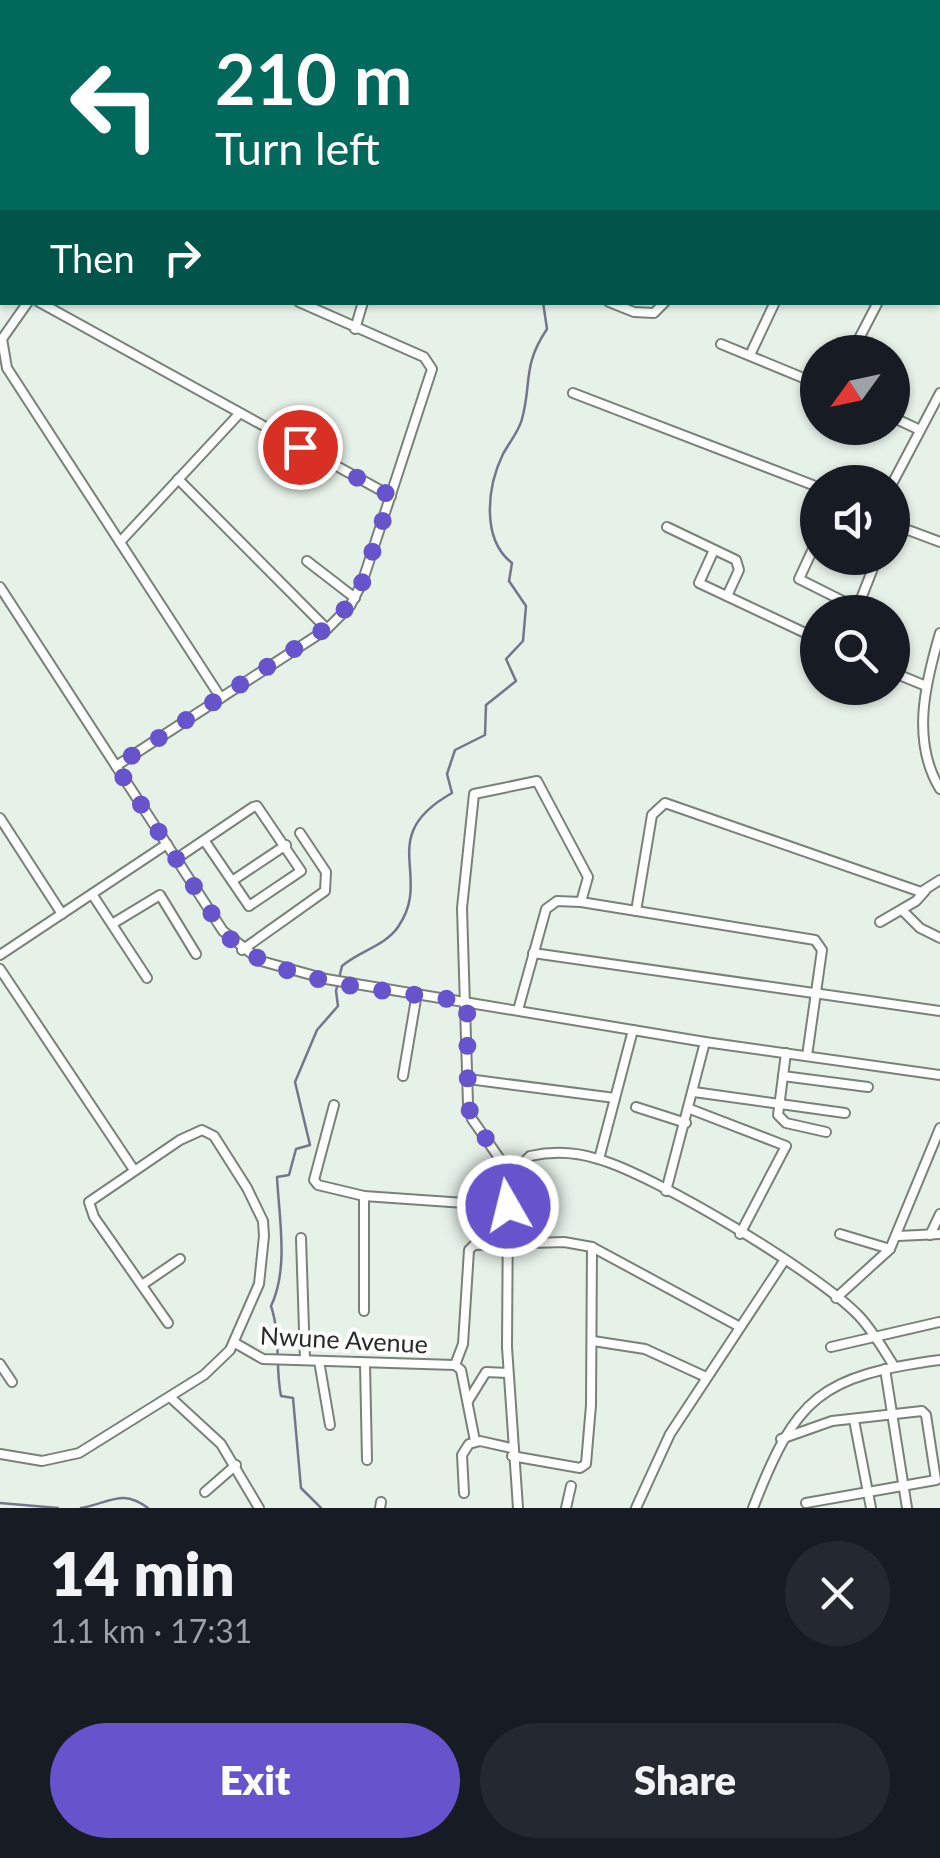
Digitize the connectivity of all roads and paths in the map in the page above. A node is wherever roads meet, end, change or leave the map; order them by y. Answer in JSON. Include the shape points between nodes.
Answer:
{"nodes":[{"id":1,"x":26,"y":305,"type":"edge"},
{"id":2,"x":45,"y":305,"type":"edge"},
{"id":3,"x":306,"y":305,"type":"edge"},
{"id":4,"x":363,"y":305,"type":"edge"},
{"id":5,"x":616,"y":305,"type":"edge"},
{"id":6,"x":663,"y":305,"type":"edge"},
{"id":7,"x":774,"y":305,"type":"edge"},
{"id":8,"x":876,"y":305,"type":"edge"},
{"id":9,"x":354,"y":328,"type":"junction"},
{"id":10,"x":861,"y":335,"type":"edge"},
{"id":11,"x":721,"y":344,"type":"dead end"},
{"id":12,"x":750,"y":355,"type":"junction"},
{"id":13,"x":800,"y":376,"type":"edge"},
{"id":14,"x":573,"y":392,"type":"dead end"},
{"id":15,"x":940,"y":393,"type":"edge"},
{"id":16,"x":239,"y":414,"type":"junction"},
{"id":17,"x":910,"y":426,"type":"edge"},
{"id":18,"x":920,"y":430,"type":"junction"},
{"id":19,"x":902,"y":465,"type":"edge"},
{"id":20,"x":178,"y":480,"type":"junction"},
{"id":21,"x":800,"y":481,"type":"edge"},
{"id":22,"x":391,"y":496,"type":"junction"},
{"id":23,"x":666,"y":527,"type":"dead end"},
{"id":24,"x":910,"y":531,"type":"edge"},
{"id":25,"x":120,"y":542,"type":"junction"},
{"id":26,"x":940,"y":542,"type":"edge"},
{"id":27,"x":714,"y":550,"type":"junction"},
{"id":28,"x":307,"y":561,"type":"dead end"},
{"id":29,"x":801,"y":575,"type":"edge"},
{"id":30,"x":0,"y":587,"type":"edge"},
{"id":31,"x":828,"y":595,"type":"edge"},
{"id":32,"x":728,"y":596,"type":"junction"},
{"id":33,"x":356,"y":598,"type":"junction"},
{"id":34,"x":326,"y":630,"type":"junction"},
{"id":35,"x":800,"y":631,"type":"edge"},
{"id":36,"x":940,"y":634,"type":"edge"},
{"id":37,"x":910,"y":679,"type":"edge"},
{"id":38,"x":926,"y":686,"type":"junction"},
{"id":39,"x":222,"y":698,"type":"junction"},
{"id":40,"x":116,"y":766,"type":"junction"},
{"id":41,"x":940,"y":789,"type":"edge"},
{"id":42,"x":0,"y":818,"type":"edge"},
{"id":43,"x":300,"y":833,"type":"dead end"},
{"id":44,"x":204,"y":840,"type":"junction"},
{"id":45,"x":167,"y":844,"type":"junction"},
{"id":46,"x":286,"y":845,"type":"junction"},
{"id":47,"x":176,"y":859,"type":"junction"},
{"id":48,"x":940,"y":880,"type":"edge"},
{"id":49,"x":232,"y":882,"type":"junction"},
{"id":50,"x":925,"y":891,"type":"junction"},
{"id":51,"x":92,"y":894,"type":"junction"},
{"id":52,"x":581,"y":902,"type":"junction"},
{"id":53,"x":902,"y":910,"type":"junction"},
{"id":54,"x":636,"y":911,"type":"junction"},
{"id":55,"x":62,"y":914,"type":"junction"},
{"id":56,"x":880,"y":922,"type":"dead end"},
{"id":57,"x":112,"y":924,"type":"junction"},
{"id":58,"x":940,"y":938,"type":"edge"},
{"id":59,"x":242,"y":950,"type":"junction"},
{"id":60,"x":533,"y":952,"type":"junction"},
{"id":61,"x":196,"y":954,"type":"dead end"},
{"id":62,"x":0,"y":955,"type":"edge"},
{"id":63,"x":0,"y":969,"type":"edge"},
{"id":64,"x":147,"y":978,"type":"dead end"},
{"id":65,"x":417,"y":994,"type":"junction"},
{"id":66,"x":816,"y":994,"type":"junction"},
{"id":67,"x":467,"y":1002,"type":"junction"},
{"id":68,"x":518,"y":1010,"type":"junction"},
{"id":69,"x":940,"y":1010,"type":"edge"},
{"id":70,"x":633,"y":1030,"type":"junction"},
{"id":71,"x":705,"y":1042,"type":"junction"},
{"id":72,"x":786,"y":1053,"type":"junction"},
{"id":73,"x":807,"y":1056,"type":"junction"},
{"id":74,"x":940,"y":1075,"type":"edge"},
{"id":75,"x":402,"y":1076,"type":"dead end"},
{"id":76,"x":783,"y":1076,"type":"junction"},
{"id":77,"x":468,"y":1078,"type":"junction"},
{"id":78,"x":868,"y":1087,"type":"dead end"},
{"id":79,"x":694,"y":1092,"type":"junction"},
{"id":80,"x":615,"y":1098,"type":"junction"},
{"id":81,"x":780,"y":1104,"type":"junction"},
{"id":82,"x":334,"y":1105,"type":"dead end"},
{"id":83,"x":636,"y":1107,"type":"dead end"},
{"id":84,"x":690,"y":1109,"type":"junction"},
{"id":85,"x":844,"y":1113,"type":"dead end"},
{"id":86,"x":686,"y":1123,"type":"junction"},
{"id":87,"x":940,"y":1128,"type":"edge"},
{"id":88,"x":826,"y":1132,"type":"dead end"},
{"id":89,"x":599,"y":1159,"type":"junction"},
{"id":90,"x":134,"y":1170,"type":"junction"},
{"id":91,"x":512,"y":1175,"type":"junction"},
{"id":92,"x":666,"y":1191,"type":"junction"},
{"id":93,"x":364,"y":1196,"type":"junction"},
{"id":94,"x":508,"y":1206,"type":"junction"},
{"id":95,"x":940,"y":1214,"type":"edge"},
{"id":96,"x":740,"y":1234,"type":"junction"},
{"id":97,"x":840,"y":1234,"type":"dead end"},
{"id":98,"x":935,"y":1234,"type":"edge"},
{"id":99,"x":898,"y":1236,"type":"junction"},
{"id":100,"x":302,"y":1238,"type":"dead end"},
{"id":101,"x":506,"y":1245,"type":"junction"},
{"id":102,"x":592,"y":1247,"type":"junction"},
{"id":103,"x":890,"y":1249,"type":"junction"},
{"id":104,"x":180,"y":1259,"type":"dead end"},
{"id":105,"x":784,"y":1261,"type":"junction"},
{"id":106,"x":142,"y":1285,"type":"junction"},
{"id":107,"x":836,"y":1298,"type":"junction"},
{"id":108,"x":364,"y":1311,"type":"dead end"},
{"id":109,"x":939,"y":1322,"type":"edge"},
{"id":110,"x":168,"y":1323,"type":"dead end"},
{"id":111,"x":740,"y":1328,"type":"junction"},
{"id":112,"x":875,"y":1335,"type":"junction"},
{"id":113,"x":235,"y":1342,"type":"junction"},
{"id":114,"x":593,"y":1342,"type":"junction"},
{"id":115,"x":832,"y":1347,"type":"dead end"},
{"id":116,"x":305,"y":1360,"type":"junction"},
{"id":117,"x":940,"y":1360,"type":"edge"},
{"id":118,"x":320,"y":1361,"type":"junction"},
{"id":119,"x":365,"y":1363,"type":"junction"},
{"id":120,"x":0,"y":1364,"type":"edge"},
{"id":121,"x":458,"y":1368,"type":"junction"},
{"id":122,"x":890,"y":1368,"type":"junction"},
{"id":123,"x":486,"y":1372,"type":"junction"},
{"id":124,"x":508,"y":1373,"type":"junction"},
{"id":125,"x":706,"y":1377,"type":"junction"},
{"id":126,"x":12,"y":1382,"type":"dead end"},
{"id":127,"x":170,"y":1397,"type":"junction"},
{"id":128,"x":468,"y":1401,"type":"junction"},
{"id":129,"x":893,"y":1416,"type":"junction"},
{"id":130,"x":854,"y":1420,"type":"junction"},
{"id":131,"x":330,"y":1425,"type":"dead end"},
{"id":132,"x":781,"y":1438,"type":"junction"},
{"id":133,"x":474,"y":1441,"type":"junction"},
{"id":134,"x":512,"y":1452,"type":"junction"},
{"id":135,"x":0,"y":1454,"type":"edge"},
{"id":136,"x":367,"y":1460,"type":"dead end"},
{"id":137,"x":236,"y":1465,"type":"junction"},
{"id":138,"x":571,"y":1486,"type":"dead end"},
{"id":139,"x":903,"y":1487,"type":"junction"},
{"id":140,"x":205,"y":1492,"type":"dead end"},
{"id":141,"x":868,"y":1492,"type":"junction"},
{"id":142,"x":464,"y":1493,"type":"dead end"},
{"id":143,"x":806,"y":1503,"type":"dead end"},
{"id":144,"x":259,"y":1508,"type":"edge"},
{"id":145,"x":518,"y":1508,"type":"edge"},
{"id":146,"x":566,"y":1508,"type":"edge"},
{"id":147,"x":636,"y":1508,"type":"edge"},
{"id":148,"x":753,"y":1508,"type":"edge"},
{"id":149,"x":871,"y":1508,"type":"edge"},
{"id":150,"x":907,"y":1508,"type":"edge"}],
"edges":[{"from":1,"to":25,"type":"street","via":[[2,339],[7,368]]},
{"from":2,"to":16,"type":"street"},
{"from":3,"to":9,"type":"street"},
{"from":4,"to":9,"type":"street"},
{"from":5,"to":6,"type":"street","via":[[654,313]]},
{"from":7,"to":12,"type":"street"},
{"from":8,"to":10,"type":"street"},
{"from":9,"to":22,"type":"street","via":[[424,357],[432,370]]},
{"from":11,"to":12,"type":"street"},
{"from":12,"to":13,"type":"street"},
{"from":14,"to":21,"type":"street"},
{"from":15,"to":18,"type":"street"},
{"from":16,"to":20,"type":"street"},
{"from":16,"to":22,"type":"street"},
{"from":17,"to":18,"type":"street"},
{"from":18,"to":19,"type":"street"},
{"from":20,"to":25,"type":"street"},
{"from":20,"to":34,"type":"street"},
{"from":22,"to":33,"type":"street"},
{"from":23,"to":27,"type":"street"},
{"from":24,"to":26,"type":"street"},
{"from":25,"to":39,"type":"street"},
{"from":27,"to":32,"type":"street","via":[[740,565]]},
{"from":27,"to":32,"type":"street","via":[[700,583]]},
{"from":28,"to":33,"type":"street"},
{"from":29,"to":31,"type":"street"},
{"from":30,"to":40,"type":"street"},
{"from":32,"to":35,"type":"street"},
{"from":33,"to":34,"type":"street"},
{"from":34,"to":39,"type":"street"},
{"from":36,"to":38,"type":"street"},
{"from":37,"to":38,"type":"street"},
{"from":38,"to":41,"type":"street","via":[[924,745]]},
{"from":39,"to":40,"type":"street"},
{"from":40,"to":45,"type":"street"},
{"from":42,"to":55,"type":"street"},
{"from":43,"to":59,"type":"street","via":[[326,872],[326,891]]},
{"from":44,"to":46,"type":"street","via":[[256,806]]},
{"from":44,"to":47,"type":"street"},
{"from":44,"to":49,"type":"street"},
{"from":45,"to":47,"type":"street"},
{"from":45,"to":51,"type":"street"},
{"from":46,"to":49,"type":"street"},
{"from":46,"to":49,"type":"street","via":[[302,871],[252,906]]},
{"from":47,"to":59,"type":"street"},
{"from":48,"to":50,"type":"street"},
{"from":50,"to":53,"type":"street"},
{"from":50,"to":54,"type":"street","via":[[665,803],[652,815]]},
{"from":51,"to":55,"type":"street"},
{"from":51,"to":57,"type":"street"},
{"from":52,"to":54,"type":"street"},
{"from":52,"to":60,"type":"street","via":[[550,904]]},
{"from":52,"to":67,"type":"street","via":[[586,871],[537,781],[474,794],[462,883]]},
{"from":53,"to":56,"type":"street"},
{"from":53,"to":58,"type":"street"},
{"from":54,"to":66,"type":"street","via":[[815,940],[822,950]]},
{"from":55,"to":62,"type":"street"},
{"from":57,"to":61,"type":"street","via":[[160,896]]},
{"from":57,"to":64,"type":"street"},
{"from":59,"to":65,"type":"street","via":[[326,979]]},
{"from":60,"to":66,"type":"street"},
{"from":60,"to":68,"type":"street"},
{"from":63,"to":90,"type":"street"},
{"from":65,"to":67,"type":"street"},
{"from":65,"to":75,"type":"street"},
{"from":66,"to":69,"type":"street"},
{"from":66,"to":73,"type":"street"},
{"from":67,"to":68,"type":"street"},
{"from":67,"to":77,"type":"street"},
{"from":68,"to":70,"type":"street"},
{"from":70,"to":71,"type":"street"},
{"from":70,"to":80,"type":"street"},
{"from":71,"to":72,"type":"street"},
{"from":71,"to":79,"type":"street"},
{"from":72,"to":73,"type":"street"},
{"from":72,"to":76,"type":"street"},
{"from":73,"to":74,"type":"street"},
{"from":76,"to":78,"type":"street"},
{"from":76,"to":81,"type":"street"},
{"from":77,"to":80,"type":"street"},
{"from":77,"to":91,"type":"street","via":[[472,1119]]},
{"from":79,"to":81,"type":"street"},
{"from":79,"to":84,"type":"street"},
{"from":80,"to":89,"type":"street"},
{"from":81,"to":85,"type":"street"},
{"from":81,"to":88,"type":"street","via":[[781,1120]]},
{"from":82,"to":93,"type":"street","via":[[314,1180]]},
{"from":83,"to":86,"type":"street"},
{"from":84,"to":86,"type":"street"},
{"from":84,"to":96,"type":"street","via":[[786,1146]]},
{"from":86,"to":92,"type":"street"},
{"from":87,"to":99,"type":"street"},
{"from":89,"to":91,"type":"street","via":[[540,1153],[523,1159]]},
{"from":89,"to":92,"type":"street"},
{"from":90,"to":106,"type":"street","via":[[89,1202]]},
{"from":90,"to":113,"type":"street","via":[[202,1130],[214,1136],[248,1188],[263,1221],[263,1257],[260,1284]]},
{"from":91,"to":94,"type":"street"},
{"from":92,"to":96,"type":"street"},
{"from":93,"to":94,"type":"street"},
{"from":93,"to":108,"type":"street"},
{"from":94,"to":101,"type":"street"},
{"from":95,"to":98,"type":"street"},
{"from":96,"to":105,"type":"street"},
{"from":97,"to":103,"type":"street"},
{"from":98,"to":99,"type":"street"},
{"from":99,"to":103,"type":"street"},
{"from":100,"to":116,"type":"street"},
{"from":101,"to":102,"type":"street"},
{"from":101,"to":121,"type":"street","via":[[469,1250]]},
{"from":101,"to":124,"type":"street"},
{"from":102,"to":111,"type":"street"},
{"from":102,"to":114,"type":"street"},
{"from":103,"to":107,"type":"street"},
{"from":104,"to":106,"type":"street"},
{"from":105,"to":107,"type":"street"},
{"from":105,"to":111,"type":"street"},
{"from":106,"to":110,"type":"street"},
{"from":107,"to":112,"type":"street"},
{"from":109,"to":112,"type":"street"},
{"from":111,"to":125,"type":"street"},
{"from":112,"to":115,"type":"street"},
{"from":112,"to":122,"type":"street"},
{"from":113,"to":116,"type":"street","name":"Nwune Avenue","via":[[263,1359]]},
{"from":113,"to":127,"type":"street","via":[[220,1363]]},
{"from":114,"to":125,"type":"street","via":[[645,1349]]},
{"from":114,"to":134,"type":"street","via":[[583,1467]]},
{"from":116,"to":118,"type":"street","name":"Nwune Avenue"},
{"from":117,"to":122,"type":"street"},
{"from":118,"to":119,"type":"street","name":"Nwune Avenue"},
{"from":118,"to":131,"type":"street"},
{"from":119,"to":121,"type":"street","name":"Nwune Avenue"},
{"from":119,"to":136,"type":"street"},
{"from":120,"to":126,"type":"street"},
{"from":121,"to":123,"type":"street","name":"Nwune Avenue"},
{"from":121,"to":128,"type":"street"},
{"from":122,"to":129,"type":"street"},
{"from":122,"to":132,"type":"street","via":[[824,1391]]},
{"from":123,"to":124,"type":"street","name":"Nwune Avenue"},
{"from":123,"to":128,"type":"street"},
{"from":124,"to":134,"type":"street"},
{"from":125,"to":147,"type":"street"},
{"from":127,"to":135,"type":"street","via":[[79,1452],[42,1461]]},
{"from":127,"to":137,"type":"street"},
{"from":128,"to":133,"type":"street"},
{"from":129,"to":130,"type":"street"},
{"from":129,"to":139,"type":"street"},
{"from":129,"to":139,"type":"street","via":[[925,1413],[939,1476]]},
{"from":130,"to":132,"type":"street"},
{"from":130,"to":141,"type":"street"},
{"from":132,"to":148,"type":"street"},
{"from":133,"to":134,"type":"street"},
{"from":133,"to":142,"type":"street","via":[[462,1456]]},
{"from":134,"to":145,"type":"street"},
{"from":137,"to":140,"type":"street"},
{"from":137,"to":144,"type":"street"},
{"from":138,"to":146,"type":"street"},
{"from":139,"to":141,"type":"street"},
{"from":139,"to":150,"type":"street"},
{"from":141,"to":143,"type":"street"},
{"from":141,"to":149,"type":"street"}]}
